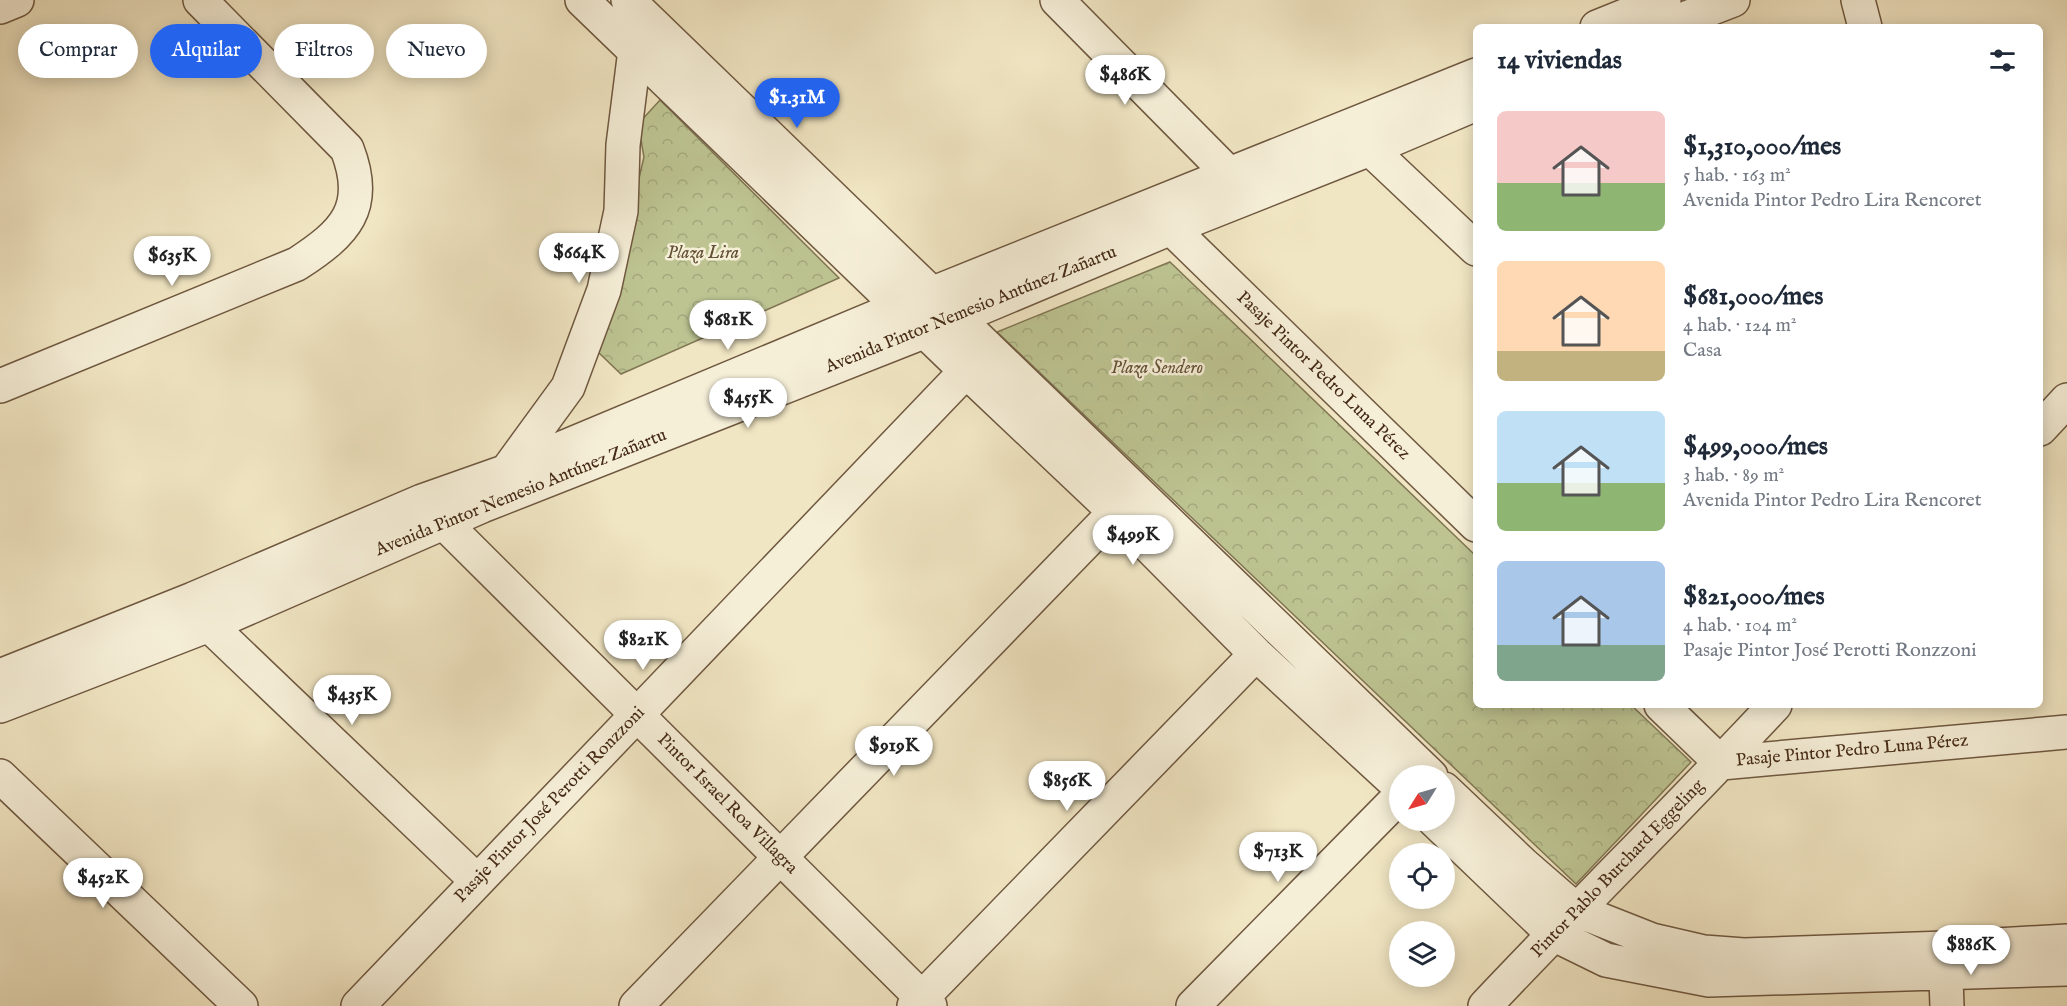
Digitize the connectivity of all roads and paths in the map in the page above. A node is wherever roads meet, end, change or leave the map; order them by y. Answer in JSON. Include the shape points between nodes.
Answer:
{"nodes":[{"id":1,"x":17,"y":0,"type":"edge"},
{"id":2,"x":200,"y":0,"type":"edge"},
{"id":3,"x":582,"y":0,"type":"edge"},
{"id":4,"x":627,"y":0,"type":"edge"},
{"id":5,"x":1057,"y":0,"type":"edge"},
{"id":6,"x":1664,"y":0,"type":"edge"},
{"id":7,"x":1733,"y":0,"type":"edge"},
{"id":8,"x":1858,"y":0,"type":"edge"},
{"id":9,"x":0,"y":7,"type":"edge"},
{"id":10,"x":1604,"y":24,"type":"edge"},
{"id":11,"x":1672,"y":24,"type":"edge"},
{"id":12,"x":1864,"y":24,"type":"edge"},
{"id":13,"x":635,"y":50,"type":"junction"},
{"id":14,"x":1473,"y":76,"type":"edge"},
{"id":15,"x":1473,"y":105,"type":"edge"},
{"id":16,"x":1370,"y":149,"type":"junction"},
{"id":17,"x":1230,"y":175,"type":"junction"},
{"id":18,"x":1171,"y":228,"type":"junction"},
{"id":19,"x":1473,"y":246,"type":"edge"},
{"id":20,"x":931,"y":294,"type":"junction"},
{"id":21,"x":901,"y":308,"type":"junction"},
{"id":22,"x":956,"y":318,"type":"junction"},
{"id":23,"x":926,"y":331,"type":"junction"},
{"id":24,"x":966,"y":371,"type":"junction"},
{"id":25,"x":0,"y":386,"type":"edge"},
{"id":26,"x":2067,"y":400,"type":"edge"},
{"id":27,"x":2043,"y":426,"type":"edge"},
{"id":28,"x":507,"y":471,"type":"junction"},
{"id":29,"x":482,"y":506,"type":"junction"},
{"id":30,"x":433,"y":512,"type":"junction"},
{"id":31,"x":1115,"y":512,"type":"junction"},
{"id":32,"x":1473,"y":522,"type":"edge"},
{"id":33,"x":201,"y":612,"type":"junction"},
{"id":34,"x":1256,"y":654,"type":"junction"},
{"id":35,"x":0,"y":676,"type":"edge"},
{"id":36,"x":0,"y":706,"type":"edge"},
{"id":37,"x":1664,"y":708,"type":"edge"},
{"id":38,"x":1772,"y":708,"type":"edge"},
{"id":39,"x":637,"y":714,"type":"junction"},
{"id":40,"x":2067,"y":732,"type":"edge"},
{"id":41,"x":1721,"y":763,"type":"junction"},
{"id":42,"x":1420,"y":765,"type":"edge"},
{"id":43,"x":0,"y":776,"type":"edge"},
{"id":44,"x":1389,"y":777,"type":"edge"},
{"id":45,"x":1455,"y":799,"type":"edge"},
{"id":46,"x":1389,"y":807,"type":"edge"},
{"id":47,"x":1445,"y":831,"type":"edge"},
{"id":48,"x":780,"y":857,"type":"junction"},
{"id":49,"x":477,"y":881,"type":"junction"},
{"id":50,"x":1575,"y":910,"type":"junction"},
{"id":51,"x":1553,"y":934,"type":"junction"},
{"id":52,"x":2067,"y":941,"type":"edge"},
{"id":53,"x":1945,"y":961,"type":"junction"},
{"id":54,"x":2067,"y":969,"type":"edge"},
{"id":55,"x":922,"y":1003,"type":"edge"},
{"id":56,"x":241,"y":1006,"type":"edge"},
{"id":57,"x":358,"y":1006,"type":"edge"},
{"id":58,"x":636,"y":1006,"type":"edge"},
{"id":59,"x":1193,"y":1006,"type":"edge"},
{"id":60,"x":1485,"y":1006,"type":"edge"},
{"id":61,"x":1947,"y":1006,"type":"edge"}],
"edges":[{"from":1,"to":9,"type":"street"},
{"from":2,"to":25,"type":"street","via":[[347,149],[354,167],[357,197],[346,223],[334,237],[297,264]]},
{"from":3,"to":13,"type":"street"},
{"from":4,"to":20,"type":"street"},
{"from":5,"to":17,"type":"street"},
{"from":6,"to":10,"type":"street"},
{"from":7,"to":11,"type":"street"},
{"from":8,"to":12,"type":"street"},
{"from":13,"to":21,"type":"street"},
{"from":13,"to":28,"type":"street","via":[[623,145],[621,211],[604,290],[568,387]]},
{"from":14,"to":17,"type":"street","name":"Avenida Pintor Nemesio Antúnez Zañartu"},
{"from":15,"to":16,"type":"street","name":"Avenida Pintor Nemesio Antúnez Zañartu"},
{"from":16,"to":18,"type":"street","name":"Avenida Pintor Nemesio Antúnez Zañartu"},
{"from":16,"to":19,"type":"street"},
{"from":17,"to":20,"type":"street","name":"Avenida Pintor Nemesio Antúnez Zañartu"},
{"from":18,"to":22,"type":"street","name":"Avenida Pintor Nemesio Antúnez Zañartu"},
{"from":18,"to":32,"type":"street","name":"Pasaje Pintor Pedro Luna Pérez"},
{"from":20,"to":21,"type":"street","name":"Avenida Pintor Nemesio Antúnez Zañartu"},
{"from":20,"to":22,"type":"street"},
{"from":21,"to":23,"type":"street"},
{"from":21,"to":28,"type":"street","name":"Avenida Pintor Nemesio Antúnez Zañartu"},
{"from":22,"to":23,"type":"street","name":"Avenida Pintor Nemesio Antúnez Zañartu"},
{"from":22,"to":42,"type":"street"},
{"from":23,"to":24,"type":"street"},
{"from":23,"to":29,"type":"street","name":"Avenida Pintor Nemesio Antúnez Zañartu"},
{"from":24,"to":31,"type":"street"},
{"from":24,"to":39,"type":"street","name":"Pasaje Pintor José Perotti Ronzzoni"},
{"from":26,"to":27,"type":"street"},
{"from":28,"to":29,"type":"street"},
{"from":28,"to":30,"type":"street","name":"Avenida Pintor Nemesio Antúnez Zañartu"},
{"from":29,"to":30,"type":"street","name":"Avenida Pintor Nemesio Antúnez Zañartu"},
{"from":30,"to":33,"type":"street","name":"Avenida Pintor Nemesio Antúnez Zañartu"},
{"from":30,"to":39,"type":"street","name":"Pintor Israel Roa Villagra"},
{"from":31,"to":34,"type":"street"},
{"from":31,"to":48,"type":"street"},
{"from":33,"to":35,"type":"street","name":"Avenida Pintor Nemesio Antúnez Zañartu"},
{"from":33,"to":36,"type":"street","name":"Avenida Pintor Nemesio Antúnez Zañartu"},
{"from":33,"to":49,"type":"street"},
{"from":34,"to":44,"type":"street"},
{"from":34,"to":55,"type":"street"},
{"from":37,"to":41,"type":"street","name":"Pasaje Pintor Pedro Luna Pérez"},
{"from":38,"to":41,"type":"street","name":"Pintor Pablo Burchard Eggeling"},
{"from":39,"to":48,"type":"street","name":"Pintor Israel Roa Villagra"},
{"from":39,"to":49,"type":"street","name":"Pasaje Pintor José Perotti Ronzzoni"},
{"from":40,"to":41,"type":"street","name":"Pasaje Pintor Pedro Luna Pérez"},
{"from":41,"to":50,"type":"street","name":"Pintor Pablo Burchard Eggeling"},
{"from":43,"to":56,"type":"street"},
{"from":45,"to":50,"type":"street"},
{"from":46,"to":59,"type":"street"},
{"from":47,"to":51,"type":"street"},
{"from":48,"to":55,"type":"street","name":"Pintor Israel Roa Villagra"},
{"from":48,"to":58,"type":"street"},
{"from":49,"to":57,"type":"street","name":"Pasaje Pintor José Perotti Ronzzoni"},
{"from":50,"to":51,"type":"street","name":"Pintor Pablo Burchard Eggeling"},
{"from":50,"to":53,"type":"street","via":[[1652,940],[1704,952]]},
{"from":51,"to":53,"type":"street","via":[[1606,960],[1709,980]]},
{"from":51,"to":60,"type":"street","name":"Pintor Pablo Burchard Eggeling"},
{"from":52,"to":53,"type":"street"},
{"from":53,"to":54,"type":"street"},
{"from":53,"to":61,"type":"street"}]}
